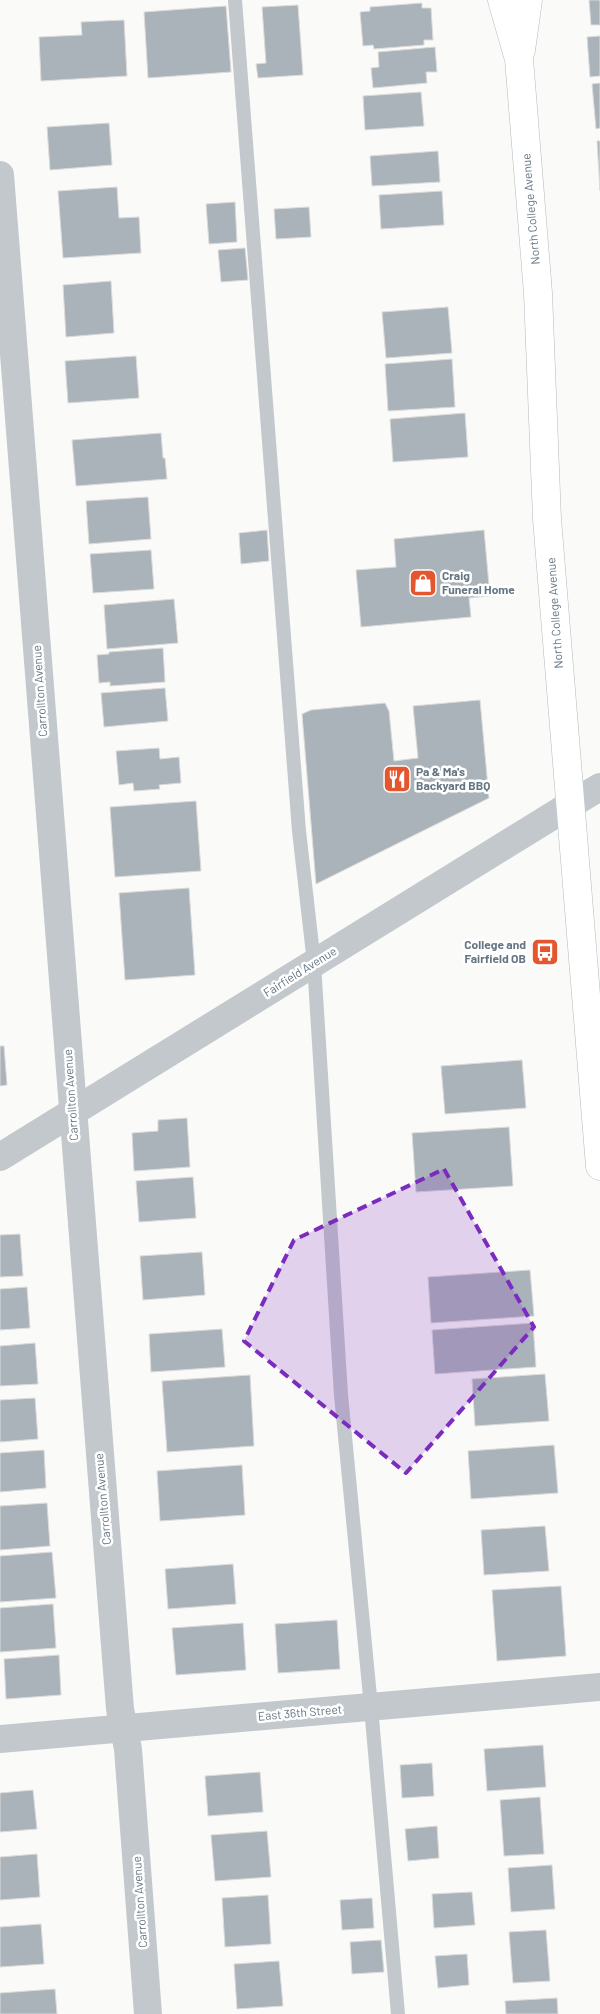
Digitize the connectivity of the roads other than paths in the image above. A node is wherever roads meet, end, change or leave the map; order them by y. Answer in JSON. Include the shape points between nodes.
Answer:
{"nodes":[{"id":1,"x":235,"y":0,"type":"edge"},
{"id":2,"x":502,"y":0,"type":"edge"},
{"id":3,"x":528,"y":0,"type":"edge"},
{"id":4,"x":519,"y":59,"type":"junction"},
{"id":5,"x":0,"y":175,"type":"edge"},
{"id":6,"x":600,"y":787,"type":"edge"},
{"id":7,"x":570,"y":804,"type":"junction"},
{"id":8,"x":314,"y":963,"type":"junction"},
{"id":9,"x":72,"y":1112,"type":"junction"},
{"id":10,"x":0,"y":1157,"type":"edge"},
{"id":11,"x":600,"y":1166,"type":"edge"},
{"id":12,"x":600,"y":1687,"type":"edge"},
{"id":13,"x":371,"y":1707,"type":"junction"},
{"id":14,"x":125,"y":1727,"type":"junction"},
{"id":15,"x":0,"y":1739,"type":"edge"},
{"id":16,"x":148,"y":2014,"type":"edge"},
{"id":17,"x":398,"y":2014,"type":"edge"}],
"edges":[{"from":1,"to":8,"type":"lane","via":[[298,811]]},
{"from":2,"to":4,"type":"main road","name":"North College Avenue"},
{"from":3,"to":4,"type":"main road","name":"North College Avenue"},
{"from":4,"to":7,"type":"main road","name":"North College Avenue","via":[[538,293],[548,519]]},
{"from":5,"to":9,"type":"street","name":"Carrollton Avenue"},
{"from":6,"to":7,"type":"street","name":"Fairfield Avenue"},
{"from":7,"to":8,"type":"street","name":"Fairfield Avenue"},
{"from":7,"to":11,"type":"main road","name":"North College Avenue"},
{"from":8,"to":9,"type":"street","name":"Fairfield Avenue"},
{"from":8,"to":13,"type":"lane","via":[[341,1395]]},
{"from":9,"to":10,"type":"street","name":"Fairfield Avenue"},
{"from":9,"to":14,"type":"street","name":"Carrollton Avenue","via":[[120,1709]]},
{"from":12,"to":13,"type":"street","name":"East 36th Street"},
{"from":13,"to":14,"type":"street","name":"East 36th Street"},
{"from":13,"to":17,"type":"lane"},
{"from":14,"to":15,"type":"street","name":"East 36th Street"},
{"from":14,"to":16,"type":"street","name":"Carrollton Avenue"}]}
